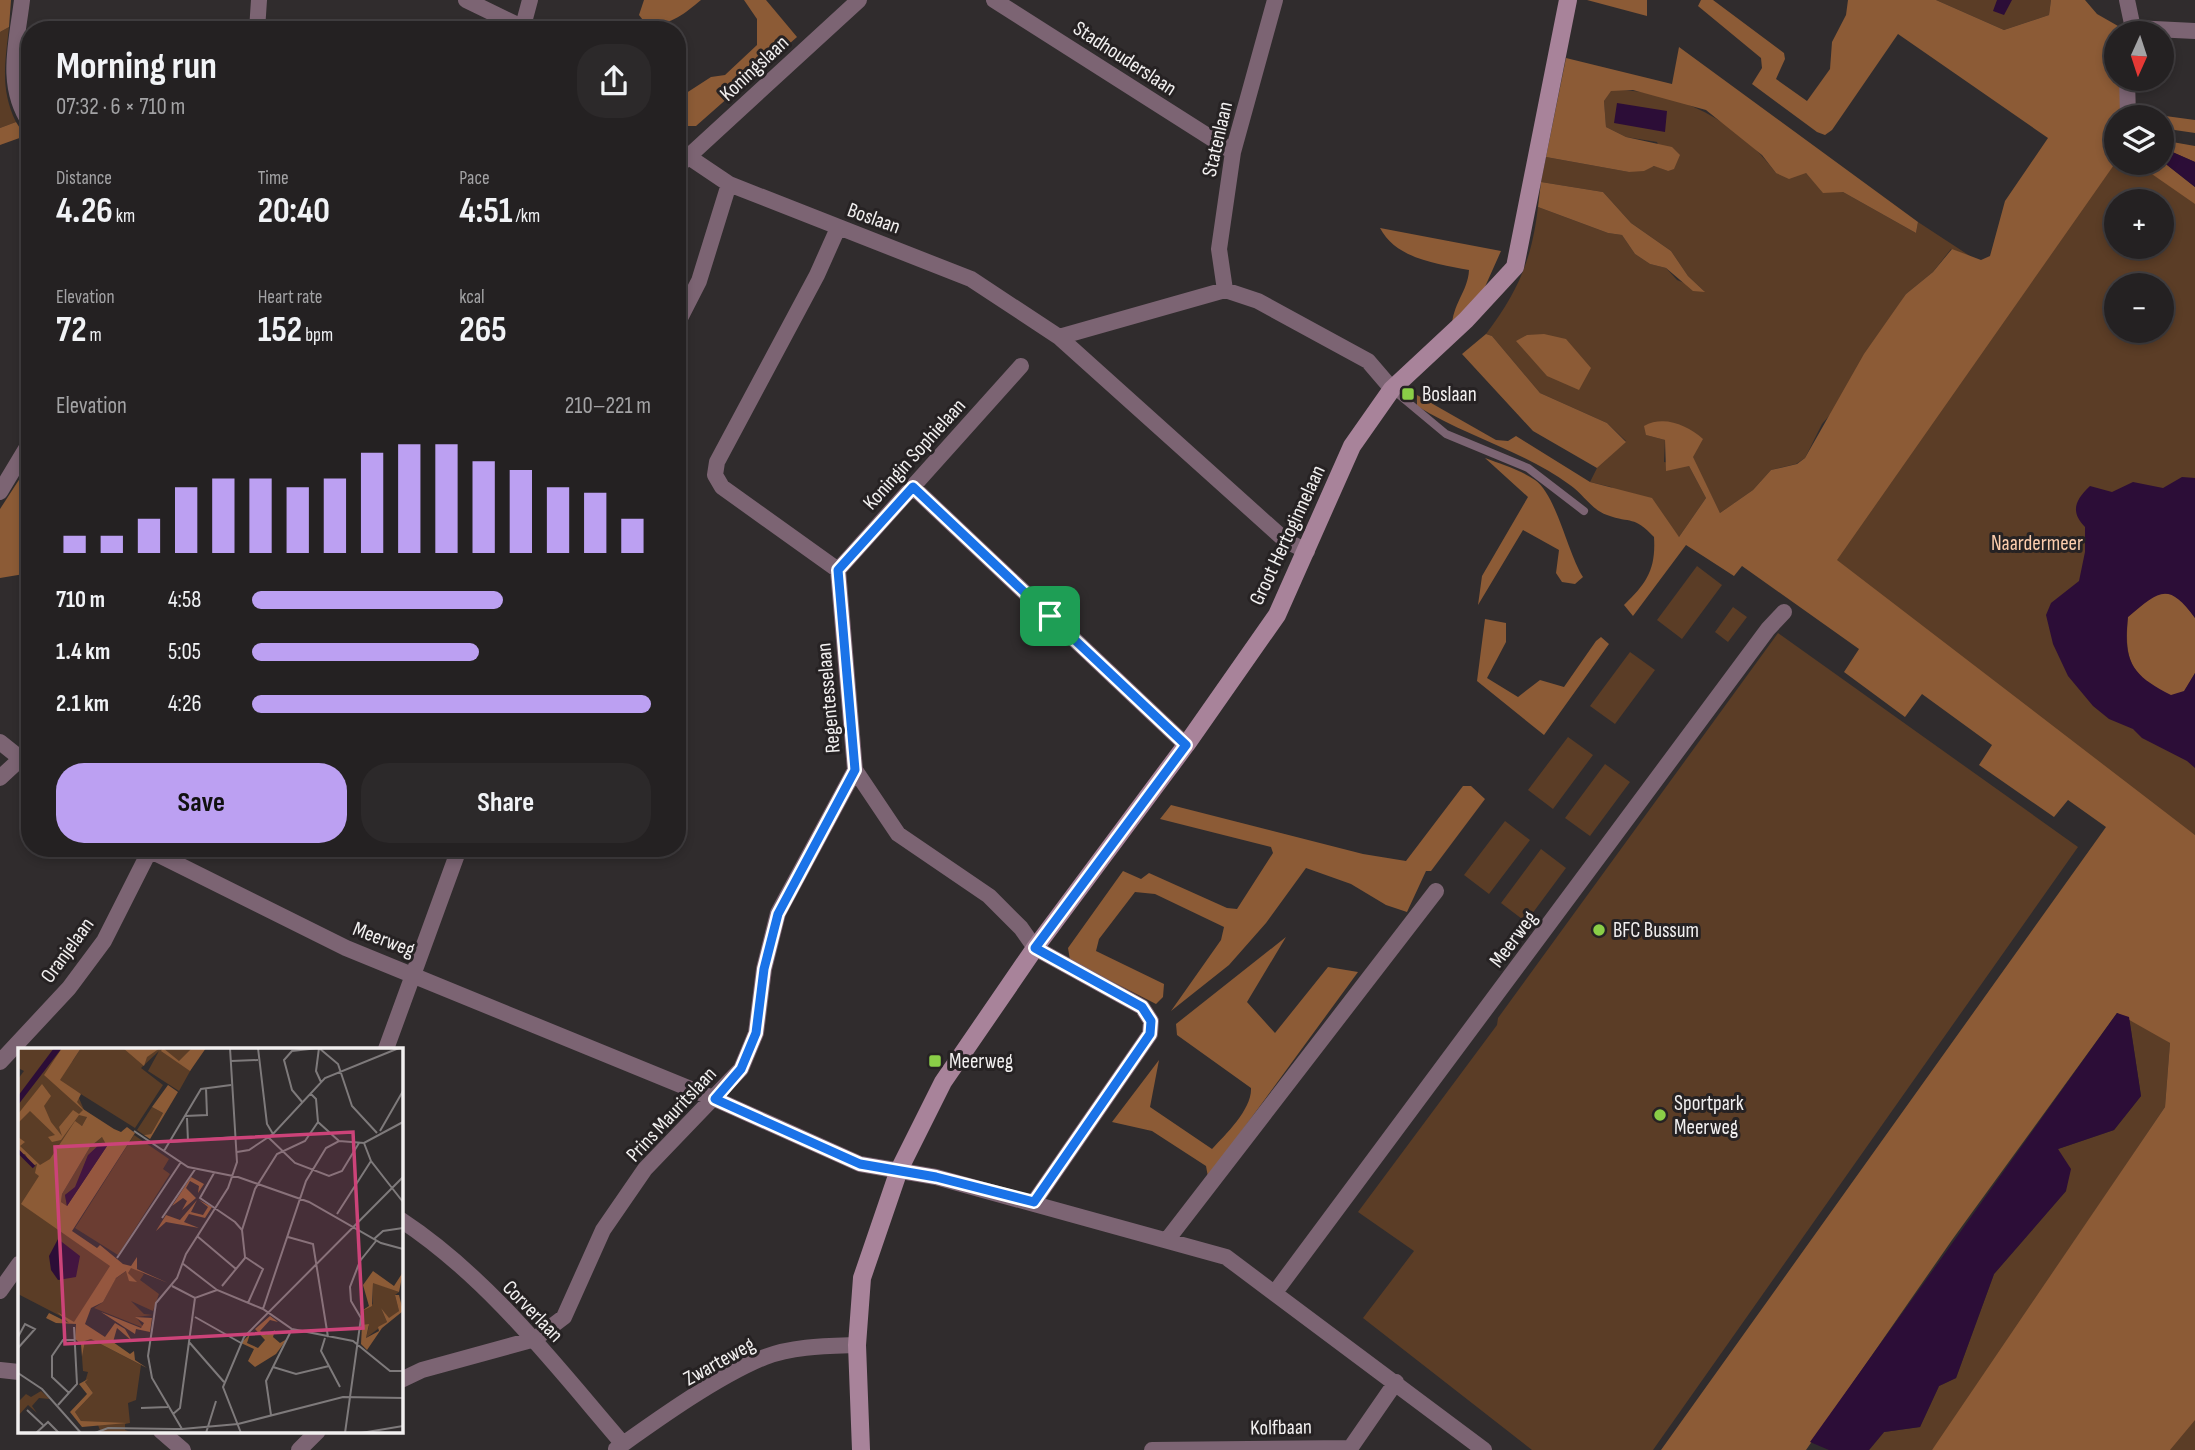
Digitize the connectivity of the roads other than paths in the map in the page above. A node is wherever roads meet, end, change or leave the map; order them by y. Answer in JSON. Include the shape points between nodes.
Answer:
{"nodes":[{"id":1,"x":22,"y":0,"type":"edge"},
{"id":2,"x":259,"y":0,"type":"edge"},
{"id":3,"x":466,"y":0,"type":"edge"},
{"id":4,"x":530,"y":0,"type":"edge"},
{"id":5,"x":859,"y":0,"type":"edge"},
{"id":6,"x":994,"y":0,"type":"edge"},
{"id":7,"x":1275,"y":0,"type":"edge"},
{"id":8,"x":1568,"y":0,"type":"edge"},
{"id":9,"x":2127,"y":0,"type":"edge"},
{"id":10,"x":258,"y":21,"type":"edge"},
{"id":11,"x":511,"y":21,"type":"edge"},
{"id":12,"x":527,"y":21,"type":"edge"},
{"id":13,"x":2132,"y":21,"type":"edge"},
{"id":14,"x":2174,"y":31,"type":"edge"},
{"id":15,"x":2195,"y":31,"type":"edge"},
{"id":16,"x":21,"y":110,"type":"edge"},
{"id":17,"x":1233,"y":152,"type":"junction"},
{"id":18,"x":686,"y":154,"type":"edge"},
{"id":19,"x":686,"y":161,"type":"edge"},
{"id":20,"x":729,"y":184,"type":"junction"},
{"id":21,"x":838,"y":228,"type":"junction"},
{"id":22,"x":1225,"y":290,"type":"junction"},
{"id":23,"x":686,"y":306,"type":"edge"},
{"id":24,"x":1059,"y":337,"type":"junction"},
{"id":25,"x":1021,"y":366,"type":"dead end"},
{"id":26,"x":1392,"y":389,"type":"junction"},
{"id":27,"x":21,"y":457,"type":"edge"},
{"id":28,"x":913,"y":487,"type":"junction"},
{"id":29,"x":0,"y":492,"type":"edge"},
{"id":30,"x":1584,"y":511,"type":"dead end"},
{"id":31,"x":1307,"y":551,"type":"junction"},
{"id":32,"x":838,"y":570,"type":"junction"},
{"id":33,"x":1784,"y":612,"type":"dead end"},
{"id":34,"x":0,"y":742,"type":"edge"},
{"id":35,"x":1186,"y":745,"type":"junction"},
{"id":36,"x":21,"y":754,"type":"edge"},
{"id":37,"x":21,"y":762,"type":"edge"},
{"id":38,"x":855,"y":770,"type":"junction"},
{"id":39,"x":0,"y":778,"type":"edge"},
{"id":40,"x":145,"y":857,"type":"edge"},
{"id":41,"x":165,"y":857,"type":"edge"},
{"id":42,"x":456,"y":857,"type":"edge"},
{"id":43,"x":1436,"y":891,"type":"dead end"},
{"id":44,"x":1035,"y":948,"type":"junction"},
{"id":45,"x":414,"y":973,"type":"junction"},
{"id":46,"x":386,"y":1048,"type":"edge"},
{"id":47,"x":0,"y":1062,"type":"edge"},
{"id":48,"x":715,"y":1099,"type":"junction"},
{"id":49,"x":899,"y":1170,"type":"junction"},
{"id":50,"x":1034,"y":1202,"type":"junction"},
{"id":51,"x":402,"y":1221,"type":"edge"},
{"id":52,"x":1167,"y":1240,"type":"junction"},
{"id":53,"x":18,"y":1265,"type":"edge"},
{"id":54,"x":0,"y":1291,"type":"edge"},
{"id":55,"x":1276,"y":1291,"type":"junction"},
{"id":56,"x":535,"y":1339,"type":"junction"},
{"id":57,"x":857,"y":1345,"type":"junction"},
{"id":58,"x":0,"y":1370,"type":"edge"},
{"id":59,"x":18,"y":1372,"type":"edge"},
{"id":60,"x":402,"y":1380,"type":"edge"},
{"id":61,"x":1396,"y":1382,"type":"junction"},
{"id":62,"x":162,"y":1432,"type":"edge"},
{"id":63,"x":317,"y":1432,"type":"edge"},
{"id":64,"x":619,"y":1447,"type":"edge"},
{"id":65,"x":1213,"y":1449,"type":"edge"},
{"id":66,"x":1350,"y":1449,"type":"edge"},
{"id":67,"x":183,"y":1450,"type":"edge"},
{"id":68,"x":299,"y":1450,"type":"edge"},
{"id":69,"x":861,"y":1450,"type":"edge"},
{"id":70,"x":1152,"y":1450,"type":"edge"},
{"id":71,"x":1484,"y":1450,"type":"edge"}],
"edges":[{"from":1,"to":16,"type":"street","via":[[12,78]]},
{"from":2,"to":10,"type":"street"},
{"from":3,"to":11,"type":"street"},
{"from":4,"to":12,"type":"street"},
{"from":5,"to":18,"type":"street","name":"Koningslaan"},
{"from":6,"to":17,"type":"street","name":"Stadhouderslaan"},
{"from":7,"to":17,"type":"street","name":"Statenlaan"},
{"from":8,"to":26,"type":"main road","name":"Groot Hertoginnelaan","via":[[1515,267]]},
{"from":9,"to":13,"type":"street"},
{"from":14,"to":15,"type":"street"},
{"from":17,"to":22,"type":"street","name":"Statenlaan","via":[[1219,249]]},
{"from":19,"to":20,"type":"street","name":"Boslaan"},
{"from":20,"to":21,"type":"street","name":"Boslaan"},
{"from":20,"to":23,"type":"street","via":[[699,281]]},
{"from":21,"to":24,"type":"street","name":"Boslaan","via":[[971,279]]},
{"from":21,"to":32,"type":"street","via":[[717,462],[715,475],[722,487]]},
{"from":22,"to":24,"type":"street"},
{"from":22,"to":26,"type":"street","via":[[1258,301],[1368,361]]},
{"from":24,"to":31,"type":"street","name":"Boslaan","via":[[1286,541]]},
{"from":25,"to":28,"type":"street","name":"Koningin Sophielaan"},
{"from":26,"to":30,"type":"lane","via":[[1446,434],[1528,468]]},
{"from":26,"to":31,"type":"main road","name":"Groot Hertoginnelaan","via":[[1352,446]]},
{"from":27,"to":29,"type":"street"},
{"from":28,"to":32,"type":"street","name":"Koningin Sophielaan"},
{"from":28,"to":35,"type":"street"},
{"from":31,"to":35,"type":"main road","name":"Groot Hertoginnelaan","via":[[1277,615]]},
{"from":32,"to":38,"type":"street","name":"Regentesselaan"},
{"from":33,"to":55,"type":"street","name":"Meerweg"},
{"from":34,"to":36,"type":"street"},
{"from":35,"to":44,"type":"main road","name":"Groot Hertoginnelaan"},
{"from":37,"to":39,"type":"street"},
{"from":38,"to":44,"type":"street","name":"Regentesselaan","via":[[898,834],[989,896]]},
{"from":38,"to":48,"type":"street","name":"Prins Mauritslaan","via":[[778,914],[764,969],[756,1033],[741,1069]]},
{"from":40,"to":47,"type":"street","name":"Oranjelaan","via":[[104,941]]},
{"from":41,"to":45,"type":"street","name":"Meerweg","via":[[346,948]]},
{"from":42,"to":45,"type":"street"},
{"from":43,"to":52,"type":"street"},
{"from":44,"to":49,"type":"main road","name":"Groot Hertoginnelaan","via":[[943,1082]]},
{"from":44,"to":50,"type":"street","name":"Regentesselaan","via":[[1142,1007],[1151,1021],[1150,1034]]},
{"from":45,"to":46,"type":"street"},
{"from":45,"to":48,"type":"street","name":"Meerweg"},
{"from":48,"to":49,"type":"street","name":"Meerweg","via":[[860,1164]]},
{"from":48,"to":56,"type":"street","name":"Prins Mauritslaan","via":[[645,1169],[603,1230],[564,1317]]},
{"from":49,"to":50,"type":"street","name":"Meerweg"},
{"from":49,"to":57,"type":"main road","name":"Groot Hertoginnelaan","via":[[862,1278]]},
{"from":50,"to":52,"type":"street","name":"Meerweg"},
{"from":51,"to":56,"type":"street","name":"Corverlaan","via":[[435,1243]]},
{"from":52,"to":55,"type":"street","name":"Meerweg","via":[[1226,1256]]},
{"from":53,"to":54,"type":"street"},
{"from":55,"to":61,"type":"street","name":"Meerweg"},
{"from":56,"to":60,"type":"street","name":"Prins Mauritslaan"},
{"from":56,"to":64,"type":"street","name":"Corverlaan"},
{"from":57,"to":64,"type":"street","name":"Zwarteweg","via":[[767,1356]]},
{"from":57,"to":69,"type":"main road","name":"Groot Hertoginnelaan"},
{"from":58,"to":59,"type":"street"},
{"from":61,"to":66,"type":"street"},
{"from":61,"to":71,"type":"street","name":"Meerweg"},
{"from":62,"to":67,"type":"street"},
{"from":63,"to":68,"type":"street"},
{"from":65,"to":66,"type":"street","name":"Kolfbaan"},
{"from":65,"to":70,"type":"street","name":"Kolfbaan"}]}
